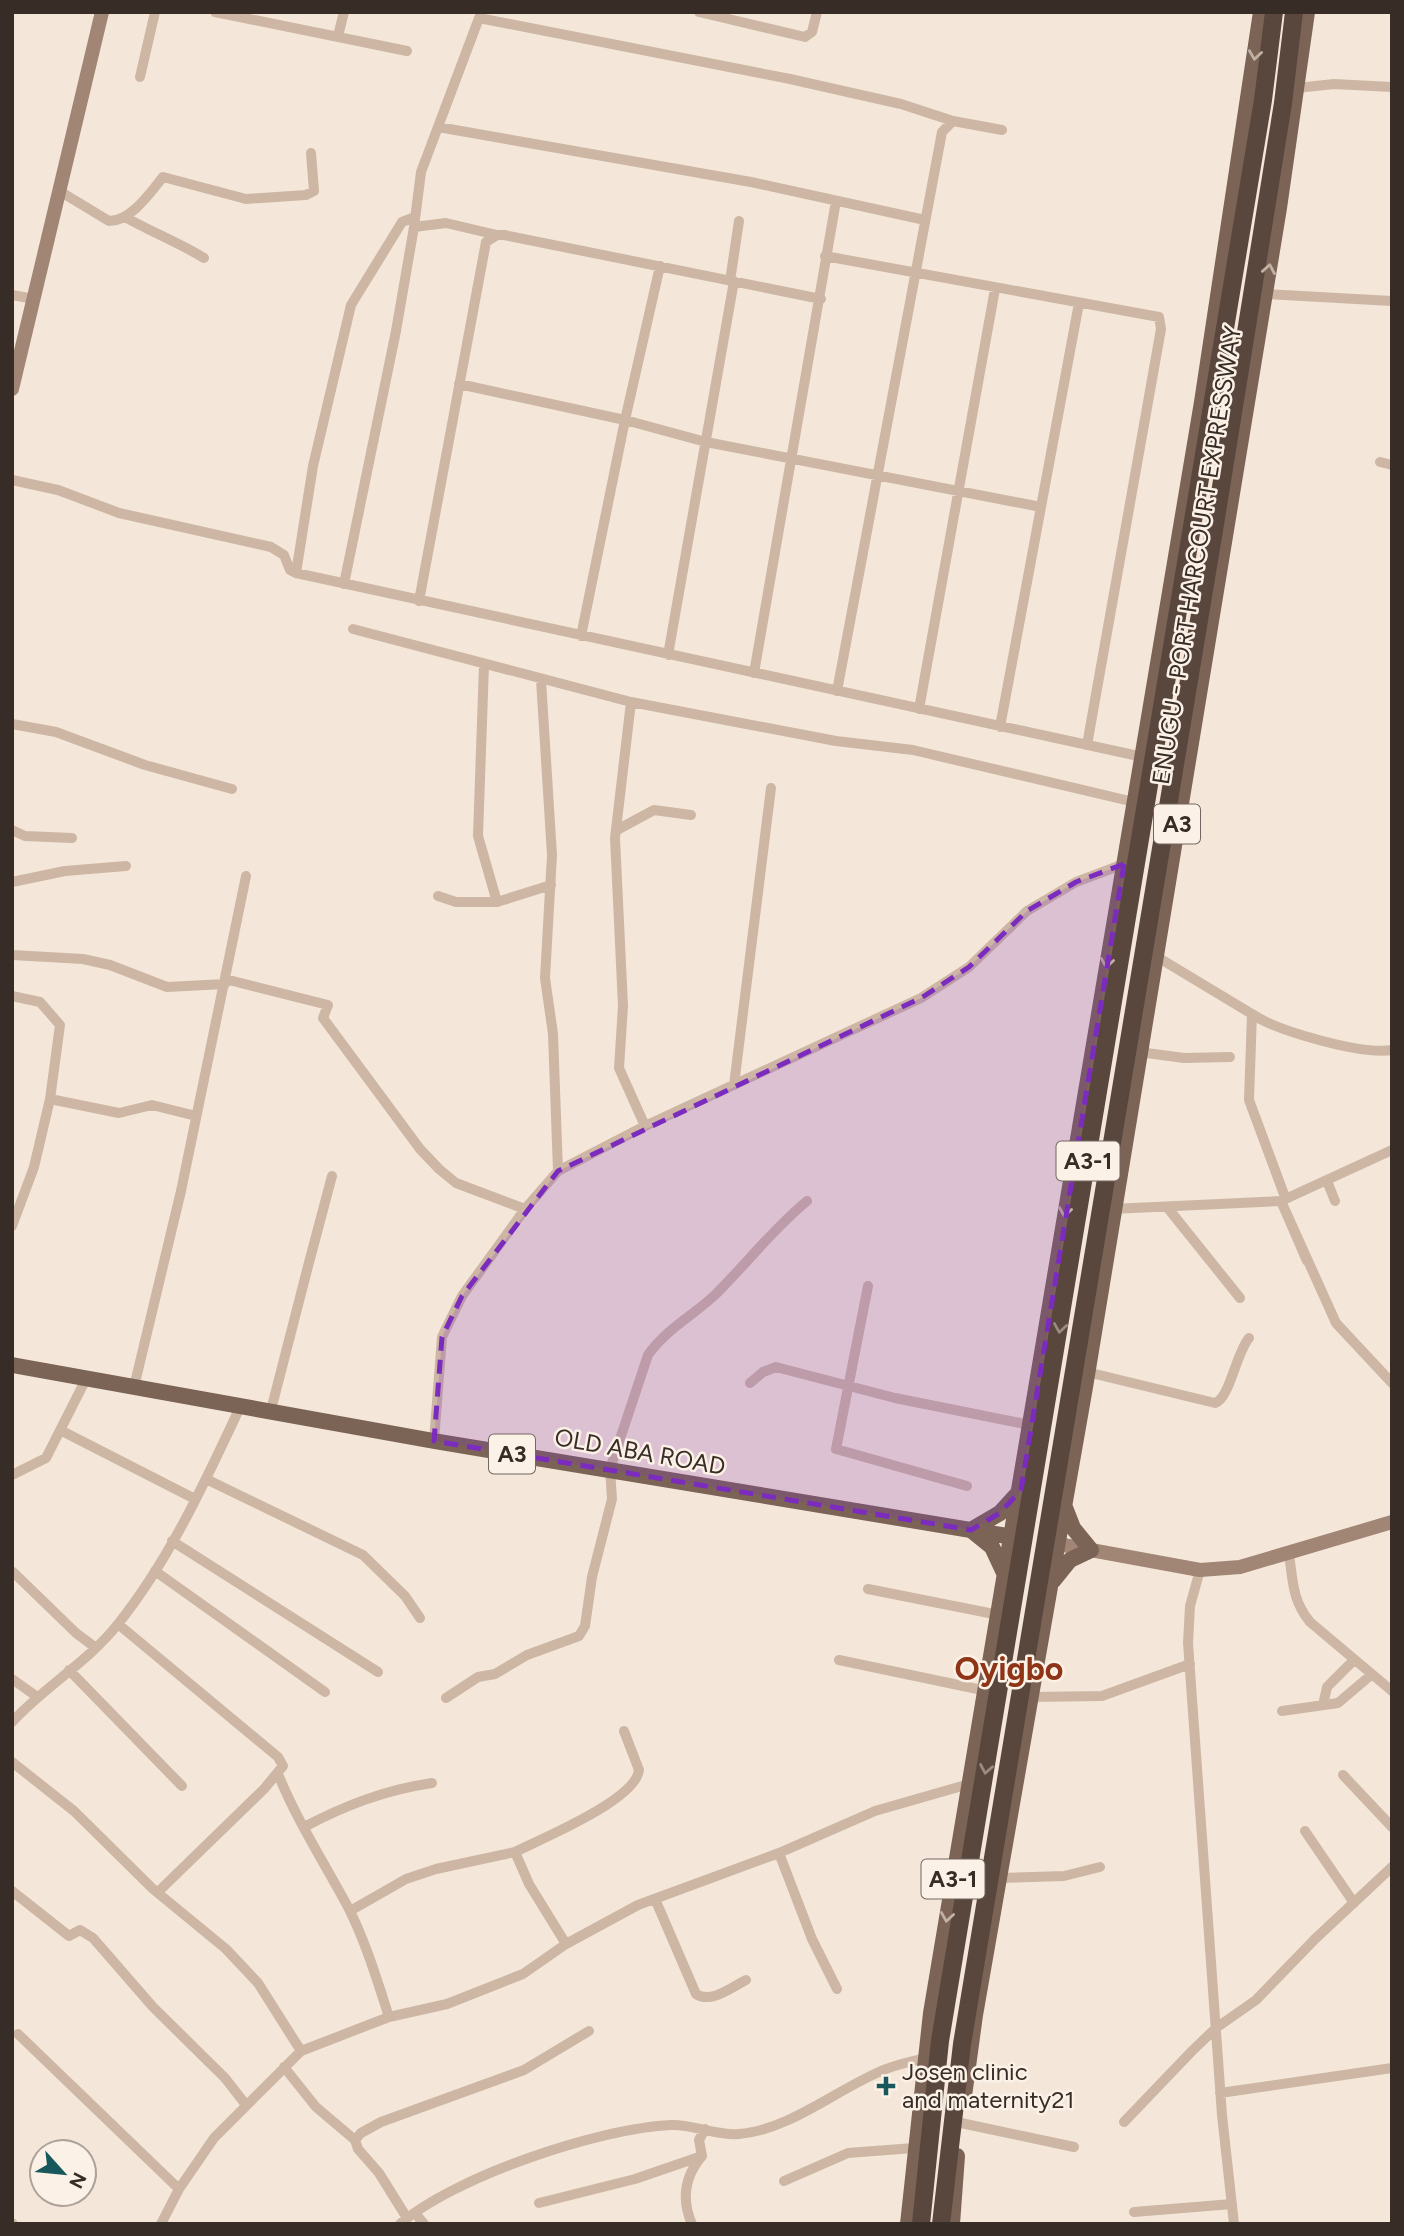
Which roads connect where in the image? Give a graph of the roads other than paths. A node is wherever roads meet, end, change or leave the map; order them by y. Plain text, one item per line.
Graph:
1 (102, 12) edge
2 (155, 12) edge
3 (215, 12) edge
4 (344, 12) edge
5 (699, 12) edge
6 (817, 12) edge
7 (1261, 12) edge
8 (1274, 12) edge
9 (1294, 12) edge
10 (1307, 12) edge
11 (712, 13) edge
12 (245, 16) edge
13 (338, 36) junction
14 (408, 51) dead end
15 (140, 77) dead end
16 (1392, 87) edge
17 (1292, 98) junction
18 (1256, 99) junction
19 (953, 121) junction
20 (438, 127) junction
21 (1002, 130) dead end
22 (311, 153) dead end
23 (61, 192) junction
24 (836, 201) junction
25 (125, 217) junction
26 (739, 220) dead end
27 (925, 220) junction
28 (414, 222) junction
29 (497, 235) junction
30 (825, 257) junction
31 (204, 258) dead end
32 (660, 266) junction
33 (914, 275) junction
34 (732, 281) junction
35 (995, 289) junction
36 (1265, 294) junction
37 (12, 295) edge
38 (34, 299) junction
39 (821, 299) junction
40 (1392, 302) edge
41 (1079, 303) junction
42 (459, 384) junction
43 (12, 389) edge
44 (625, 420) junction
45 (706, 442) junction
46 (793, 460) junction
47 (1380, 462) dead end
48 (1392, 466) edge
49 (876, 475) junction
50 (12, 480) edge
51 (958, 492) junction
52 (1041, 507) junction
53 (1193, 520) junction
54 (1214, 524) junction
55 (296, 573) junction
56 (344, 584) junction
57 (419, 601) junction
58 (353, 629) dead end
59 (581, 636) junction
60 (668, 654) junction
61 (484, 665) junction
62 (754, 673) junction
63 (541, 680) junction
64 (836, 691) junction
65 (631, 702) junction
66 (919, 709) junction
67 (12, 724) edge
68 (1000, 727) junction
69 (1087, 745) junction
70 (1143, 757) junction
71 (771, 788) dead end
72 (232, 789) dead end
73 (1134, 802) junction
74 (691, 815) dead end
75 (12, 830) edge
76 (617, 830) junction
77 (72, 838) dead end
78 (1124, 864) junction
79 (126, 866) dead end
80 (246, 876) dead end
81 (12, 882) edge
82 (551, 885) junction
83 (438, 896) dead end
84 (497, 902) junction
85 (1154, 955) junction
86 (12, 956) edge
87 (225, 982) junction
88 (12, 996) edge
89 (1252, 1014) junction
90 (1392, 1051) edge
91 (1139, 1052) junction
92 (1230, 1056) dead end
93 (734, 1085) junction
94 (50, 1099) junction
95 (196, 1116) junction
96 (645, 1126) junction
97 (1392, 1151) edge
98 (558, 1171) junction
99 (332, 1176) dead end
100 (1327, 1181) junction
101 (1283, 1199) junction
102 (807, 1201) dead end
103 (1335, 1201) dead end
104 (1167, 1208) junction
105 (525, 1209) junction
106 (1112, 1209) junction
107 (12, 1226) edge
108 (868, 1286) dead end
109 (1240, 1298) dead end
110 (1250, 1338) dead end
111 (12, 1365) edge
112 (1087, 1372) junction
113 (86, 1379) junction
114 (750, 1383) dead end
115 (1392, 1383) edge
116 (847, 1384) junction
117 (134, 1387) junction
118 (241, 1405) junction
119 (271, 1410) junction
120 (1030, 1425) junction
121 (62, 1430) junction
122 (433, 1441) junction
123 (610, 1469) junction
124 (12, 1475) edge
125 (206, 1479) junction
126 (967, 1486) dead end
127 (1021, 1489) junction
128 (195, 1499) junction
129 (1064, 1506) junction
130 (1392, 1522) edge
131 (971, 1530) junction
132 (1013, 1536) junction
133 (172, 1541) junction
134 (1058, 1544) junction
135 (1091, 1550) junction
136 (1289, 1554) junction
137 (1199, 1570) junction
138 (155, 1571) junction
139 (13, 1572) edge
140 (1006, 1577) junction
141 (1051, 1585) junction
142 (868, 1589) dead end
143 (999, 1615) junction
144 (420, 1618) dead end
145 (118, 1625) junction
146 (96, 1648) junction
147 (839, 1660) dead end
148 (1354, 1660) junction
149 (1190, 1664) junction
150 (69, 1670) junction
151 (378, 1672) dead end
152 (1371, 1675) junction
153 (12, 1679) edge
154 (987, 1691) junction
155 (1392, 1691) edge
156 (325, 1692) dead end
157 (36, 1696) junction
158 (1031, 1697) junction
159 (446, 1698) dead end
160 (1323, 1705) junction
161 (1282, 1711) dead end
162 (12, 1722) edge
163 (624, 1731) dead end
164 (12, 1762) edge
165 (278, 1774) junction
166 (1343, 1775) dead end
167 (432, 1783) dead end
168 (968, 1784) junction
169 (182, 1786) dead end
170 (304, 1827) junction
171 (1392, 1827) edge
172 (1305, 1831) dead end
173 (515, 1852) junction
174 (779, 1853) junction
175 (1100, 1867) dead end
176 (1392, 1867) edge
177 (1000, 1878) junction
178 (12, 1891) edge
179 (158, 1892) junction
180 (655, 1899) junction
181 (1354, 1903) junction
182 (350, 1911) junction
183 (566, 1944) junction
184 (947, 1956) junction
185 (747, 1980) dead end
186 (837, 1989) dead end
187 (389, 2017) junction
188 (1216, 2028) junction
189 (589, 2031) dead end
190 (18, 2034) dead end
191 (301, 2051) junction
192 (925, 2058) junction
193 (284, 2067) junction
194 (1392, 2068) edge
195 (1220, 2093) junction
196 (246, 2105) junction
197 (1124, 2122) dead end
198 (961, 2123) junction
199 (705, 2129) junction
200 (355, 2140) junction
201 (1074, 2147) dead end
202 (914, 2148) junction
203 (702, 2157) junction
204 (784, 2181) dead end
205 (179, 2189) junction
206 (540, 2203) dead end
207 (1232, 2204) junction
208 (1134, 2212) dead end
209 (407, 2218) edge
210 (161, 2224) edge
211 (425, 2224) edge
212 (692, 2224) edge
213 (908, 2224) edge
214 (921, 2224) edge
215 (941, 2224) edge
216 (952, 2224) edge
217 (1234, 2224) edge

1 - 23 street
2 - 15 street
3 - 12 street
4 - 13 street
5 - 11 street
6 - 11 street
7 -> 18 main road, ENUGU - PORT HARCOURT EXPRESSWAY / A3
8 - 18 highway, ENUGU - PORT HARCOURT EXPRESSWAY / A3
9 - 17 highway, ENUGU - PORT HARCOURT EXPRESSWAY / A3
10 - 17 main road, ENUGU - PORT HARCOURT EXPRESSWAY / A3
12 - 13 street
13 - 14 street
16 - 17 street
36 -> 17 main road, ENUGU - PORT HARCOURT EXPRESSWAY / A3
17 - 54 highway, ENUGU - PORT HARCOURT EXPRESSWAY / A3-1
18 - 53 highway, ENUGU - PORT HARCOURT EXPRESSWAY / A3-1
18 - 70 main road, ENUGU - PORT HARCOURT EXPRESSWAY / A3
19 - 20 street
19 - 21 street
19 - 27 street
20 - 24 street
20 - 28 street
22 - 25 street
23 - 25 street
23 - 38 street
24 - 27 street
24 - 30 street
25 - 31 street
26 - 34 street
27 - 33 street
28 - 29 street
28 - 55 street
28 - 56 street
29 - 32 street
29 - 42 street
30 - 33 street
30 - 39 street
32 - 34 street
32 - 44 street
33 - 35 street
33 - 49 street
34 - 39 street
34 - 45 street
35 - 41 street
35 - 51 street
36 - 40 street
36 - 85 main road, ENUGU - PORT HARCOURT EXPRESSWAY / A3
37 - 38 street
38 - 43 street
39 - 46 street
41 - 52 street
41 - 69 street
42 - 44 street
42 - 57 street
44 - 45 street
44 - 59 street
45 - 46 street
45 - 60 street
46 - 49 street
46 - 62 street
47 - 48 street
49 - 51 street
49 - 64 street
50 - 55 street
51 - 52 street
51 - 66 street
52 - 68 street
53 - 54 highway
53 -> 184 highway, ENUGU - PORT HARCOURT EXPRESSWAY / A3-1
54 - 215 highway, ENUGU - PORT HARCOURT EXPRESSWAY / A3-1
55 - 56 street
56 - 57 street
57 - 59 street
58 - 61 street
59 - 60 street
60 - 62 street
61 - 63 street
61 - 84 street
62 - 64 street
63 - 65 street
63 - 82 street
64 - 66 street
65 - 73 street
65 - 76 street
66 - 68 street
67 - 72 street
68 - 69 street
69 - 70 street
70 - 73 main road, ENUGU - PORT HARCOURT EXPRESSWAY / A3
71 - 93 street
73 - 78 main road, ENUGU - PORT HARCOURT EXPRESSWAY / A3
74 - 76 street
75 - 77 street
76 - 96 street
78 - 93 street
78 -> 120 main road, ENUGU - PORT HARCOURT EXPRESSWAY / A3
79 - 81 street
80 - 87 street
82 - 84 street
82 - 98 street
83 - 84 street
85 - 89 street
85 - 91 main road, ENUGU - PORT HARCOURT EXPRESSWAY / A3
86 - 87 street
87 - 95 street
87 - 105 street
88 - 94 street
89 - 90 street
89 - 101 street
91 - 92 street
91 - 106 main road, ENUGU - PORT HARCOURT EXPRESSWAY / A3
93 - 96 street
94 - 95 street
94 - 107 street
95 - 117 street
96 - 98 street
97 - 100 street
98 - 105 street
99 - 119 street
100 - 101 street
100 - 103 street
101 - 104 street
101 - 115 street
102 - 123 street
104 - 106 street
104 - 109 street
105 - 122 street
106 - 112 main road, ENUGU - PORT HARCOURT EXPRESSWAY / A3
108 - 116 street
110 - 112 street
111 - 113 main road, OLD ABA ROAD / A3
112 - 129 main road, ENUGU - PORT HARCOURT EXPRESSWAY / A3
113 - 117 main road, OLD ABA ROAD / A3
113 - 121 street
114 - 116 street
116 - 120 street
116 - 126 street
117 - 118 main road, OLD ABA ROAD / A3
118 - 119 main road, OLD ABA ROAD / A3
118 - 125 street
119 - 122 main road, OLD ABA ROAD / A3
120 - 127 main road, ENUGU - PORT HARCOURT EXPRESSWAY / A3
121 - 124 street
121 - 128 street
122 - 123 main road, OLD ABA ROAD / A3
123 - 131 main road, OLD ABA ROAD / A3
123 - 159 street
125 - 128 street
125 - 144 street
127 - 131 main road
127 - 132 main road, ENUGU - PORT HARCOURT EXPRESSWAY / A3
128 - 133 street
129 - 134 main road, ENUGU - PORT HARCOURT EXPRESSWAY / A3
129 - 135 main road
130 - 136 street
131 - 132 main road, OLD ABA ROAD / A3
131 - 140 main road
132 - 140 main road, ENUGU - PORT HARCOURT EXPRESSWAY / A3-1
133 - 138 street
133 - 151 street
134 - 135 street
134 - 141 main road, ENUGU - PORT HARCOURT EXPRESSWAY / A3-1
135 - 137 street
135 - 141 main road
136 - 137 street
136 - 148 street
137 - 149 street
138 - 145 street
138 - 156 street
139 - 146 street
140 - 143 main road, ENUGU - PORT HARCOURT EXPRESSWAY / A3-1
141 - 158 main road, ENUGU - PORT HARCOURT EXPRESSWAY / A3-1
142 - 143 street
143 - 154 main road, ENUGU - PORT HARCOURT EXPRESSWAY / A3-1
145 - 146 street
145 - 165 street
146 - 150 street
147 - 154 street
148 - 152 street
148 - 160 street
149 - 158 street
149 - 188 street
150 - 157 street
150 - 169 street
152 - 155 street
152 - 160 street
153 - 157 street
154 - 168 main road, ENUGU - PORT HARCOURT EXPRESSWAY / A3-1
157 - 162 street
158 - 177 main road, ENUGU - PORT HARCOURT EXPRESSWAY / A3-1
160 - 161 street
163 - 173 street
164 - 179 street
165 - 170 street
165 - 179 street
166 - 171 street
167 - 170 street
168 - 174 street
168 -> 184 main road, ENUGU - PORT HARCOURT EXPRESSWAY / A3-1
170 - 182 street
172 - 181 street
173 - 182 street
173 - 183 street
174 - 180 street
174 - 186 street
175 - 177 street
176 - 181 street
177 - 198 main road, ENUGU - PORT HARCOURT EXPRESSWAY / A3-1
178 - 196 street
179 - 191 street
180 - 183 street
180 - 185 street
181 - 188 street
182 - 187 street
183 - 187 street
184 - 192 main road, ENUGU - PORT HARCOURT EXPRESSWAY / A3-1
184 - 214 highway, ENUGU - PORT HARCOURT EXPRESSWAY / A3-1
187 - 191 street
188 - 195 street
188 - 197 street
189 - 200 street
190 - 205 street
191 - 193 street
192 - 199 street
192 - 202 main road, ENUGU - PORT HARCOURT EXPRESSWAY / A3-1
193 - 196 street
193 - 200 street
194 - 195 street
195 - 207 street
196 - 205 street
198 - 201 street
198 - 216 main road, ENUGU - PORT HARCOURT EXPRESSWAY / A3-1
199 - 203 street
199 - 209 street
200 - 209 street
202 - 204 street
202 - 213 main road, ENUGU - PORT HARCOURT EXPRESSWAY / A3-1
203 - 206 street
203 - 212 street
205 - 210 street
207 - 208 street
207 - 217 street
209 - 211 street

